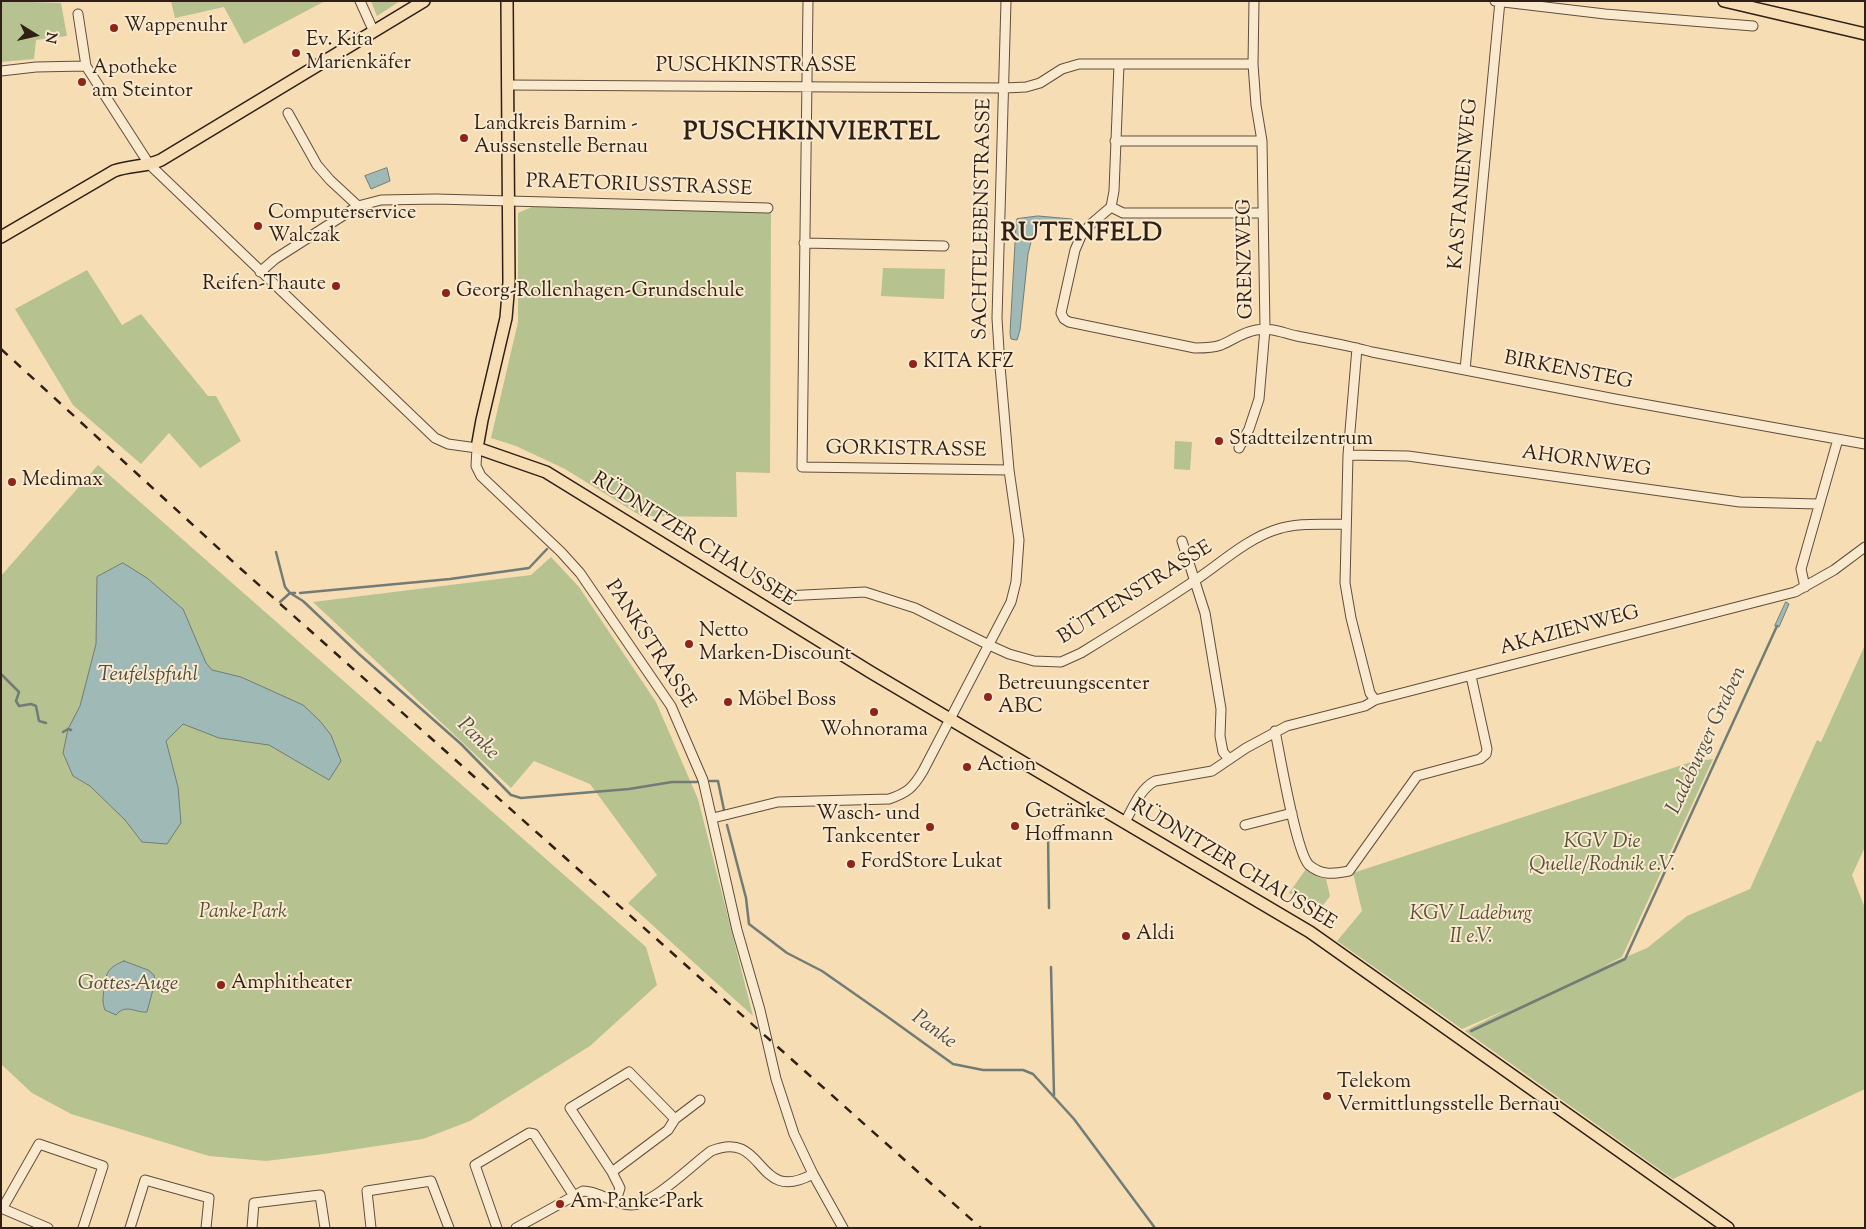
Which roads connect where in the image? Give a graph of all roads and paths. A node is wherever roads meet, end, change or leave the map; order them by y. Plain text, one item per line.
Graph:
1 (360, 1) edge
2 (424, 1) edge
3 (507, 1) edge
4 (808, 1) edge
5 (1006, 1) edge
6 (1254, 1) edge
7 (1495, 1) edge
8 (1500, 1) edge
9 (1724, 1) edge
10 (78, 14) dead end
11 (1754, 26) dead end
12 (374, 32) junction
13 (1865, 34) edge
14 (1119, 64) junction
15 (1253, 64) junction
16 (86, 66) junction
17 (1, 71) edge
18 (507, 84) junction
19 (807, 86) junction
20 (1005, 88) junction
21 (288, 113) dead end
22 (1262, 141) junction
23 (1115, 142) junction
24 (149, 164) junction
25 (509, 201) junction
26 (358, 206) junction
27 (1111, 207) junction
28 (768, 208) dead end
29 (1263, 213) junction
30 (1, 238) edge
31 (804, 243) junction
32 (944, 246) dead end
33 (260, 272) junction
34 (1265, 329) junction
35 (1357, 348) junction
36 (1465, 370) junction
37 (1838, 439) junction
38 (1865, 444) edge
39 (477, 448) junction
40 (1239, 448) dead end
41 (1348, 455) junction
42 (1010, 470) junction
43 (1818, 504) junction
44 (1346, 524) junction
45 (1182, 541) dead end
46 (1865, 548) edge
47 (1194, 580) junction
48 (1805, 587) junction
49 (784, 596) dead end
50 (989, 645) junction
51 (1471, 676) junction
52 (1375, 700) junction
53 (950, 720) junction
54 (1275, 731) junction
55 (1229, 759) junction
56 (1292, 813) junction
57 (713, 818) junction
58 (1126, 822) junction
59 (1245, 825) dead end
60 (700, 1100) dead end
61 (675, 1120) junction
62 (612, 1172) junction
63 (813, 1174) junction
64 (574, 1196) junction
65 (616, 1201) junction
66 (2, 1208) edge
67 (48, 1228) edge
68 (83, 1228) edge
69 (130, 1228) edge
70 (206, 1228) edge
71 (252, 1228) edge
72 (325, 1228) edge
73 (371, 1228) edge
74 (449, 1228) edge
75 (497, 1228) edge
76 (516, 1228) edge
77 (843, 1228) edge
78 (1728, 1228) edge

1 - 12 street
2 - 12 main road
3 - 18 main road
4 - 19 street
5 - 20 street, SACHTELEBENSTRASSE
6 - 15 street, GRENZWEG
7 - 8 street
8 - 11 street
8 - 36 street, KASTANIENWEG
9 - 13 main road
10 - 16 street
12 - 24 main road
14 - 15 street
14 - 20 street, PUSCHKINSTRASSE
14 - 23 street
15 - 22 street, GRENZWEG
16 - 17 street
16 - 24 street
18 - 19 street, PUSCHKINSTRASSE
18 - 25 main road
19 - 20 street, PUSCHKINSTRASSE
19 - 31 street
20 - 42 street, SACHTELEBENSTRASSE
21 - 26 street
22 - 23 street
22 - 29 street, GRENZWEG
23 - 27 street
24 - 30 main road
24 - 33 street
25 - 26 street, PRAETORIUSSTRASSE
25 - 28 street, PRAETORIUSSTRASSE
25 - 39 main road
26 - 33 street, PRAETORIUSSTRASSE
27 - 29 street
27 - 34 street
29 - 34 street, GRENZWEG
31 - 32 street
31 - 42 street, GORKISTRASSE
33 - 39 street
34 - 35 street, BIRKENSTEG
34 - 40 street, GRENZWEG
35 - 36 street, BIRKENSTEG
35 - 41 street
36 - 37 street, BIRKENSTEG
37 - 38 street, BIRKENSTEG
37 - 43 street
39 - 53 main road, RÜDNITZER CHAUSSEE
39 - 57 street, PANKSTRASSE
41 - 43 street, AHORNWEG
41 - 44 street
42 - 50 street, SACHTELEBENSTRASSE
43 - 48 street
44 - 47 street, BÜTTENSTRASSE
44 - 52 street
45 - 47 street
46 - 48 street, AKAZIENWEG
47 - 50 street, BÜTTENSTRASSE
47 - 55 street
48 - 51 street, AKAZIENWEG
49 - 50 street, BÜTTENSTRASSE
50 - 53 street, SACHTELEBENSTRASSE
51 - 52 street, AKAZIENWEG
51 - 56 street
52 - 54 street, AKAZIENWEG
53 - 57 street, SACHTELEBENSTRASSE
53 - 58 main road, RÜDNITZER CHAUSSEE
54 - 55 street, AKAZIENWEG
54 - 56 street
55 - 58 street, AKAZIENWEG
56 - 59 street
57 - 63 street, PANKSTRASSE
58 - 78 main road, RÜDNITZER CHAUSSEE
60 - 61 street
61 - 62 street
61 - 62 street
62 - 65 street
63 - 65 street
63 - 77 street, PANKSTRASSE
64 - 65 street
64 - 75 street
64 - 76 street
66 - 67 street
66 - 68 street
69 - 70 street
71 - 72 street
73 - 74 street

